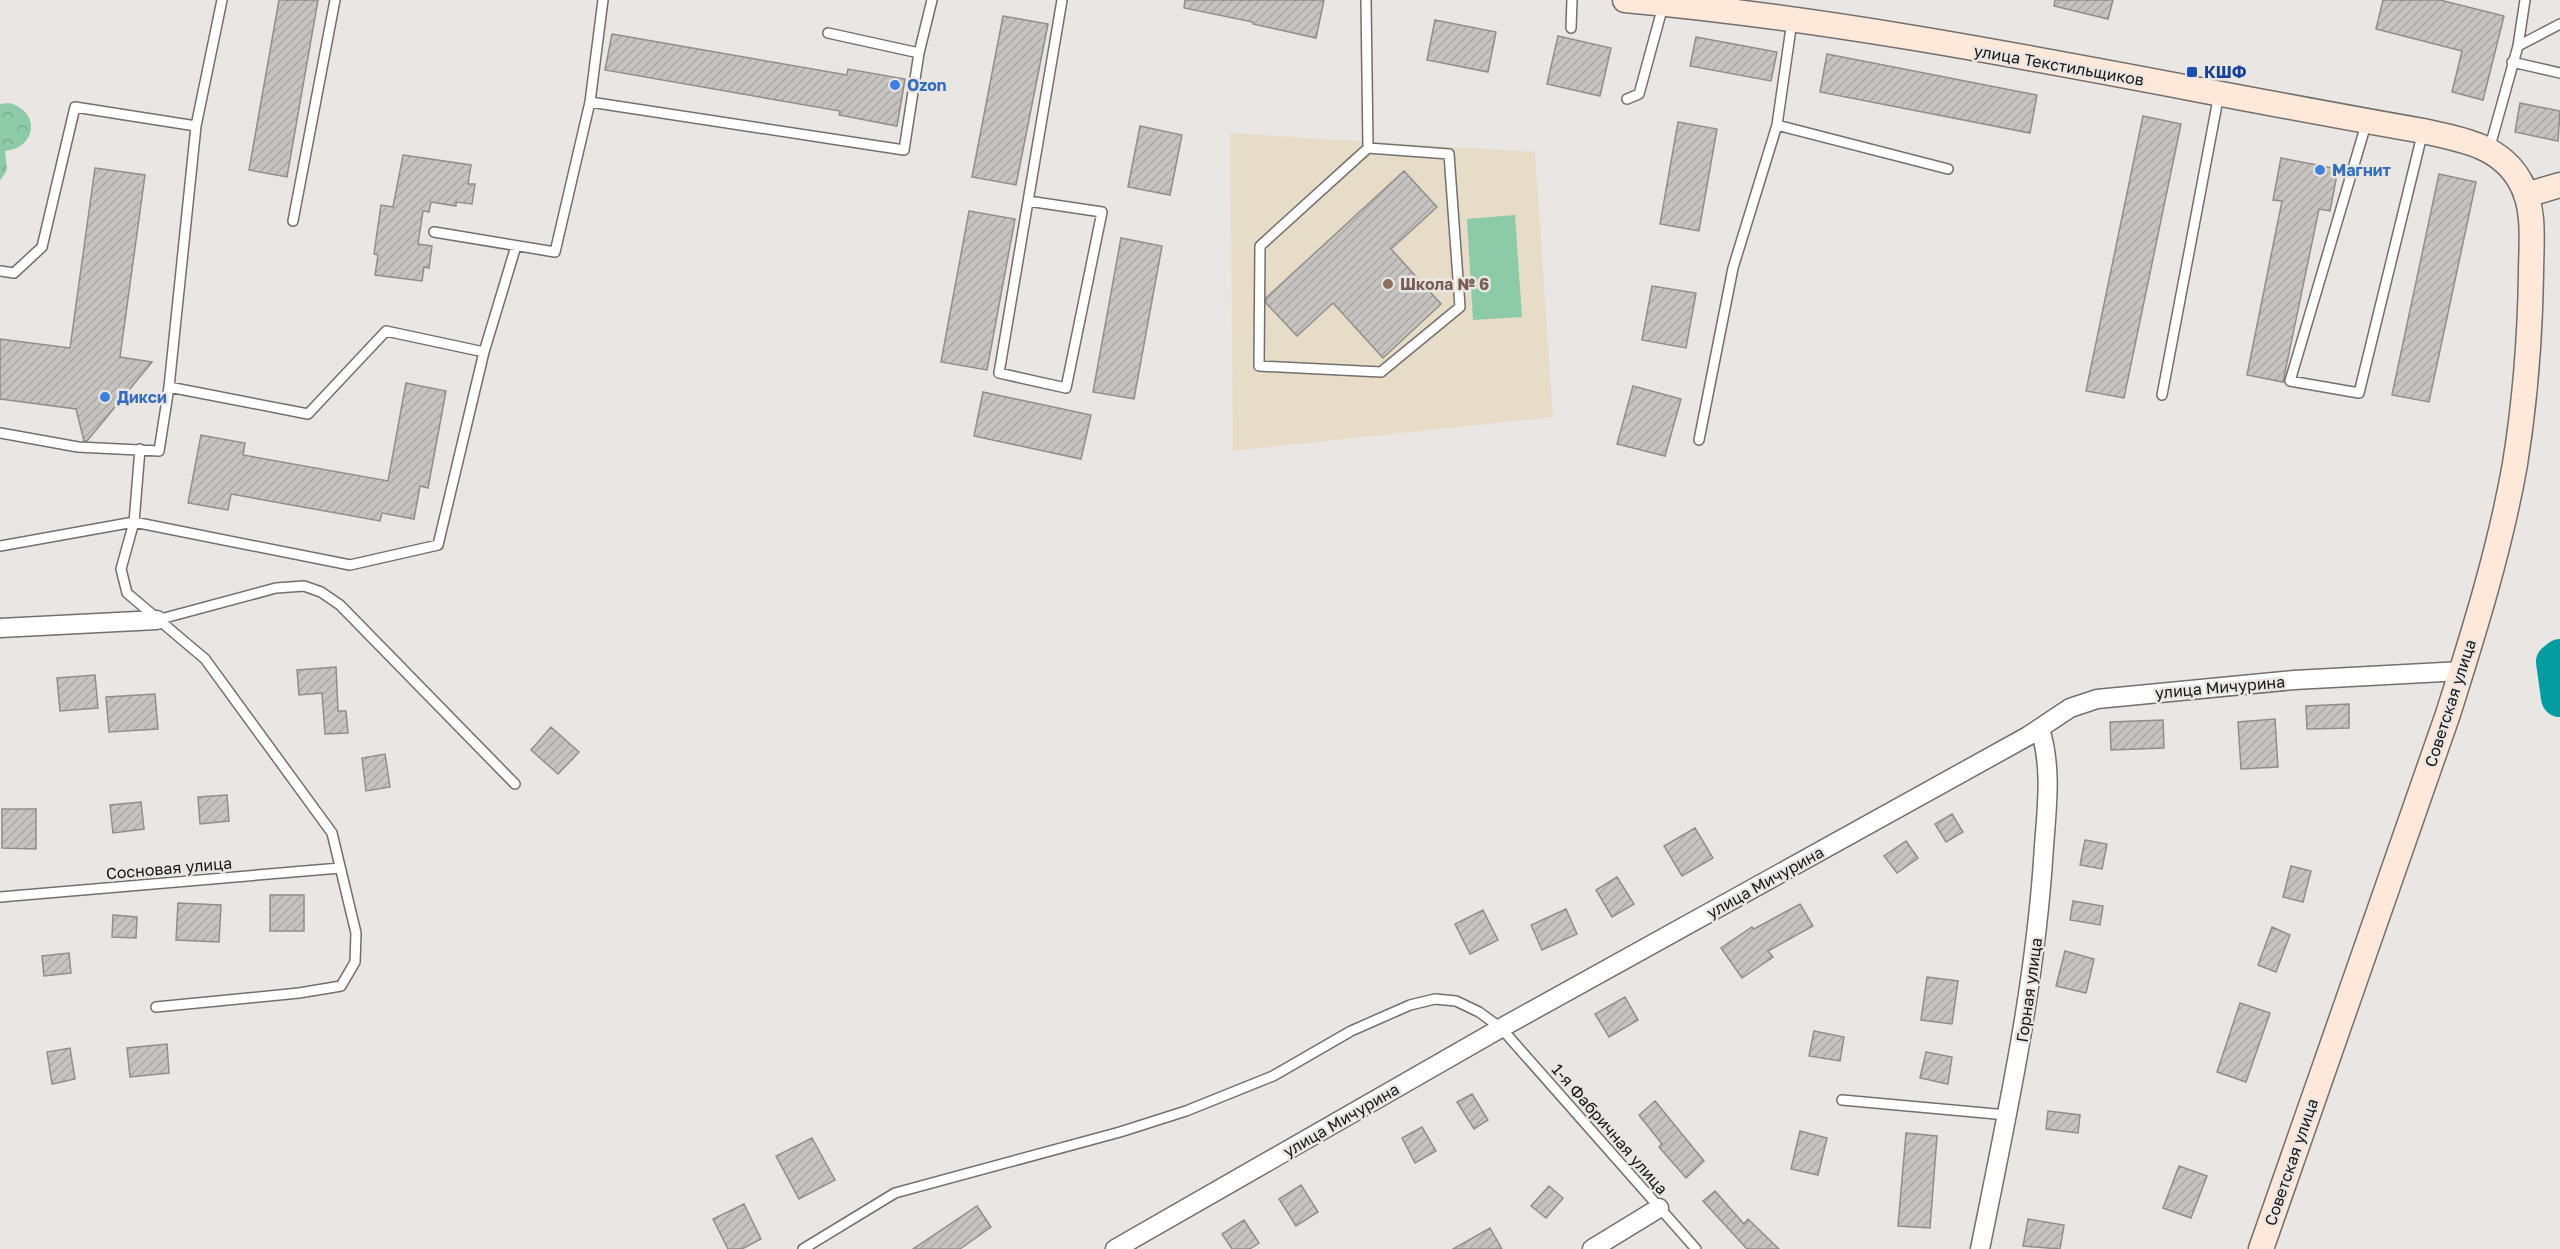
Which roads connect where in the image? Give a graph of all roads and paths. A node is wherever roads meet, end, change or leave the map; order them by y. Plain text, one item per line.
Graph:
1 (222, 0) edge
2 (335, 0) edge
3 (603, 0) edge
4 (932, 0) edge
5 (1062, 0) edge
6 (1366, 0) edge
7 (1572, 0) edge
8 (1625, 0) edge
9 (2525, 0) edge
10 (1676, 3) edge
11 (1792, 19) junction
12 (2560, 24) edge
13 (1571, 28) dead end
14 (828, 33) dead end
15 (2518, 46) junction
16 (919, 53) junction
17 (2512, 62) junction
18 (2560, 73) edge
19 (2219, 94) junction
20 (1627, 99) dead end
21 (590, 102) junction
22 (2367, 122) junction
23 (1777, 125) junction
24 (196, 126) junction
25 (2423, 131) junction
26 (1368, 148) junction
27 (2489, 150) junction
28 (1948, 170) dead end
29 (2560, 185) edge
30 (2526, 195) junction
31 (1028, 201) junction
32 (293, 221) dead end
33 (434, 232) dead end
34 (516, 246) junction
35 (0, 271) edge
36 (484, 352) junction
37 (169, 387) junction
38 (2162, 395) dead end
39 (0, 433) edge
40 (1699, 440) dead end
41 (140, 449) junction
42 (134, 522) junction
43 (0, 546) edge
44 (157, 620) junction
45 (0, 628) edge
46 (2462, 671) junction
47 (2040, 729) junction
48 (515, 784) dead end
49 (340, 868) junction
50 (0, 897) edge
51 (156, 1008) dead end
52 (1501, 1028) junction
53 (1842, 1100) dead end
54 (2007, 1115) junction
55 (1659, 1208) junction
56 (804, 1249) edge
57 (1115, 1249) edge
58 (1592, 1249) edge
59 (1696, 1249) edge
60 (1980, 1249) edge
61 (2261, 1249) edge

1 - 24 lane
2 - 32 lane
3 - 21 lane
4 - 16 lane
5 - 31 lane
6 - 26 lane
7 - 13 lane
8 - 10 main road, улица Текстильщиков
9 - 15 lane
10 - 11 main road, улица Текстильщиков
10 - 20 lane
11 - 19 main road, улица Текстильщиков
11 - 23 lane
12 - 15 lane
14 - 16 lane
15 - 17 lane
16 - 21 lane
17 - 18 lane
17 - 27 lane
19 - 22 main road, улица Текстильщиков
19 - 38 lane
21 - 34 lane
22 - 25 main road, улица Текстильщиков
22 - 25 lane
23 - 28 lane
23 - 40 lane
24 - 35 lane
24 - 37 lane
25 - 27 main road, улица Текстильщиков
26 - 26 lane
27 - 30 main road, Советская улица
29 - 30 main road
30 - 46 main road, Советская улица
31 - 31 lane
33 - 34 lane
34 - 36 lane
36 - 37 lane
36 - 42 lane
37 - 41 lane
39 - 41 lane
41 - 42 lane
42 - 43 lane
42 - 44 lane
44 - 45 street
44 - 48 lane
44 - 49 lane
46 - 47 street, улица Мичурина
46 - 61 main road, Советская улица
47 - 52 street, улица Мичурина
47 - 54 street, Горная улица
49 - 50 lane, Сосновая улица
49 - 51 lane
52 - 55 lane, 1-я Фабричная улица
52 - 56 lane, 1-я Фабричная улица
52 - 57 street, улица Мичурина
53 - 54 lane
54 - 60 street, Горная улица
55 - 58 street
55 - 59 lane, 1-я Фабричная улица

